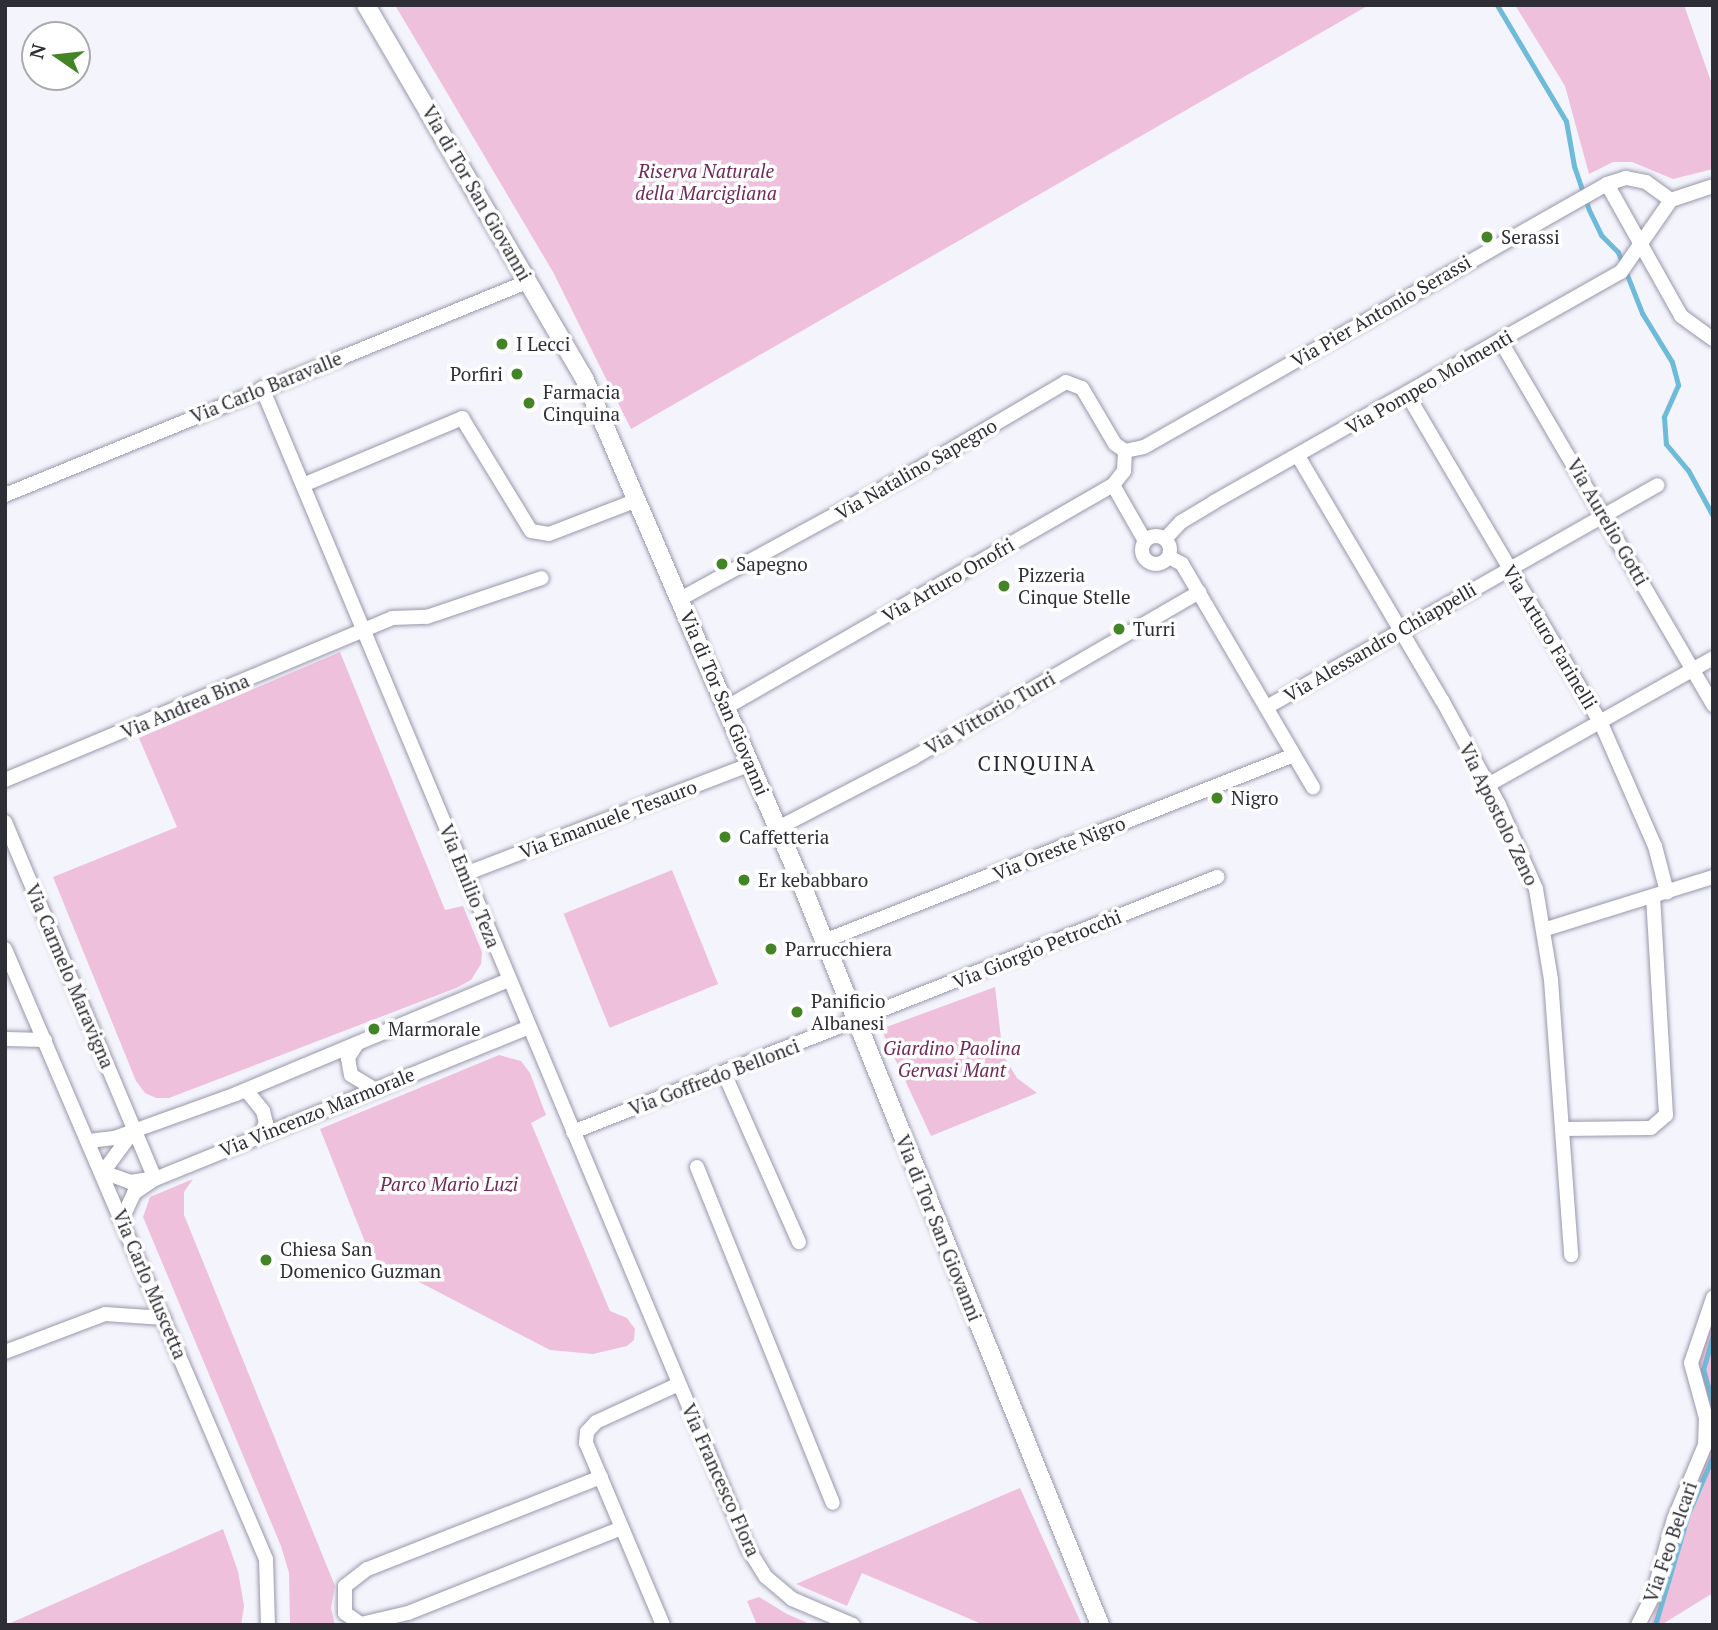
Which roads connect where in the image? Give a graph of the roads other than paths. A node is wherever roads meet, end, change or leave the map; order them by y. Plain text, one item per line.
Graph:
1 (366, 5) edge
2 (1607, 184) junction
3 (1713, 186) edge
4 (1671, 201) junction
5 (1640, 246) junction
6 (529, 281) junction
7 (1713, 339) edge
8 (1500, 340) junction
9 (262, 388) junction
10 (1407, 394) junction
11 (1125, 451) junction
12 (1298, 456) junction
13 (303, 485) junction
14 (1113, 485) junction
15 (1657, 485) dead end
16 (5, 495) edge
17 (636, 500) junction
18 (1604, 515) junction
19 (1165, 539) junction
20 (1145, 541) junction
21 (1169, 557) junction
22 (1510, 569) junction
23 (541, 578) dead end
24 (1199, 592) junction
25 (680, 599) junction
26 (364, 631) junction
27 (1402, 631) junction
28 (1713, 659) edge
29 (1694, 669) junction
30 (1713, 705) edge
31 (727, 707) junction
32 (1267, 707) junction
33 (1600, 721) junction
34 (1294, 755) junction
35 (751, 764) junction
36 (5, 780) edge
37 (1488, 785) junction
38 (1313, 787) dead end
39 (5, 822) edge
40 (778, 828) junction
41 (465, 874) junction
42 (1217, 877) dead end
43 (1713, 877) edge
44 (1667, 892) junction
45 (1653, 897) junction
46 (1546, 929) junction
47 (824, 941) junction
48 (5, 949) edge
49 (509, 980) junction
50 (856, 1021) junction
51 (529, 1027) junction
52 (5, 1039) edge
53 (45, 1041) junction
54 (357, 1044) junction
55 (724, 1073) junction
56 (374, 1089) junction
57 (246, 1090) junction
58 (135, 1129) junction
59 (1563, 1129) junction
60 (573, 1132) junction
61 (261, 1133) junction
62 (89, 1141) junction
63 (698, 1167) dead end
64 (103, 1172) junction
65 (155, 1179) junction
66 (122, 1219) junction
67 (799, 1242) dead end
68 (1571, 1255) dead end
69 (1713, 1298) edge
70 (164, 1318) junction
71 (5, 1352) edge
72 (679, 1384) junction
73 (601, 1477) junction
74 (833, 1503) dead end
75 (622, 1528) junction
76 (268, 1625) edge
77 (663, 1625) edge
78 (853, 1625) edge
79 (1100, 1625) edge
80 (1638, 1625) edge

1 - 6 street, Via di Tor San Giovanni
2 - 4 street, Via Pier Antonio Serassi
2 - 5 street
2 - 11 street, Via Pier Antonio Serassi
3 - 4 street
4 - 5 street, Via Pompeo Molmenti
5 - 7 street
5 - 8 street, Via Pompeo Molmenti
6 - 9 street, Via Carlo Baravalle
6 - 17 street, Via di Tor San Giovanni
8 - 10 street, Via Pompeo Molmenti
8 - 18 street, Via Aurelio Gotti
9 - 13 street, Via Emilio Teza
9 - 16 street, Via Carlo Baravalle
10 - 12 street, Via Pompeo Molmenti
10 - 22 street, Via Arturo Farinelli
11 - 14 street
11 - 25 street, Via Natalino Sapegno
12 - 19 street, Via Pompeo Molmenti
12 - 27 street, Via Apostolo Zeno
13 - 17 street
13 - 26 street, Via Emilio Teza
14 - 20 street
14 - 31 street, Via Arturo Onofri
15 - 18 street, Via Alessandro Chiappelli
17 - 25 street, Via di Tor San Giovanni
18 - 22 street, Via Alessandro Chiappelli
18 - 29 street, Via Aurelio Gotti
19 - 20 street
19 - 21 street
20 - 21 street
21 - 24 street
22 - 27 street, Via Alessandro Chiappelli
22 - 33 street, Via Arturo Farinelli
23 - 26 street, Via Andrea Bina
24 - 32 street
24 - 40 street, Via Vittorio Turri
25 - 31 street, Via di Tor San Giovanni
26 - 36 street, Via Andrea Bina
26 - 41 street, Via Emilio Teza
27 - 32 street, Via Alessandro Chiappelli
27 - 37 street, Via Apostolo Zeno
28 - 29 street
29 - 30 street, Via Aurelio Gotti
29 - 33 street
31 - 35 street, Via di Tor San Giovanni
32 - 34 street
33 - 37 street
33 - 44 street, Via Arturo Farinelli
34 - 38 street
34 - 47 street, Via Oreste Nigro
35 - 40 street, Via di Tor San Giovanni
35 - 41 street, Via Emanuele Tesauro
37 - 46 street, Via Apostolo Zeno
39 - 58 street, Via Carmelo Maravigna
40 - 47 street, Via di Tor San Giovanni
41 - 49 street, Via Emilio Teza
42 - 50 street, Via Giorgio Petrocchi
43 - 44 street
44 - 45 street
45 - 46 street
45 - 59 street
46 - 59 street, Via Apostolo Zeno
47 - 50 street, Via di Tor San Giovanni
48 - 53 street, Via Carlo Muscetta
49 - 51 street, Via Emilio Teza
49 - 54 street
50 - 55 street, Via Goffredo Bellonci
50 - 79 street, Via di Tor San Giovanni
51 - 56 street, Via Vincenzo Marmorale
51 - 60 street, Via Emilio Teza
52 - 53 street
53 - 62 street, Via Carlo Muscetta
54 - 56 street
54 - 57 street
55 - 60 street, Via Goffredo Bellonci
55 - 67 street
56 - 61 street, Via Vincenzo Marmorale
57 - 58 street
57 - 61 street
58 - 62 street
58 - 64 street
58 - 65 street, Via Carmelo Maravigna
59 - 68 street, Via Apostolo Zeno
60 - 72 street, Via Emilio Teza
61 - 65 street, Via Vincenzo Marmorale
62 - 64 street, Via Carlo Muscetta
63 - 74 street
64 - 65 street
64 - 66 street, Via Carlo Muscetta
65 - 66 street, Via Vincenzo Marmorale
66 - 70 street, Via Carlo Muscetta
69 - 80 street, Via Feo Belcari
70 - 71 street
70 - 76 street, Via Carlo Muscetta
72 - 73 street, Via Francesco Flora
72 - 78 street, Via Francesco Flora
73 - 75 street, Via Francesco Flora
73 - 75 street
75 - 77 street, Via Francesco Flora

